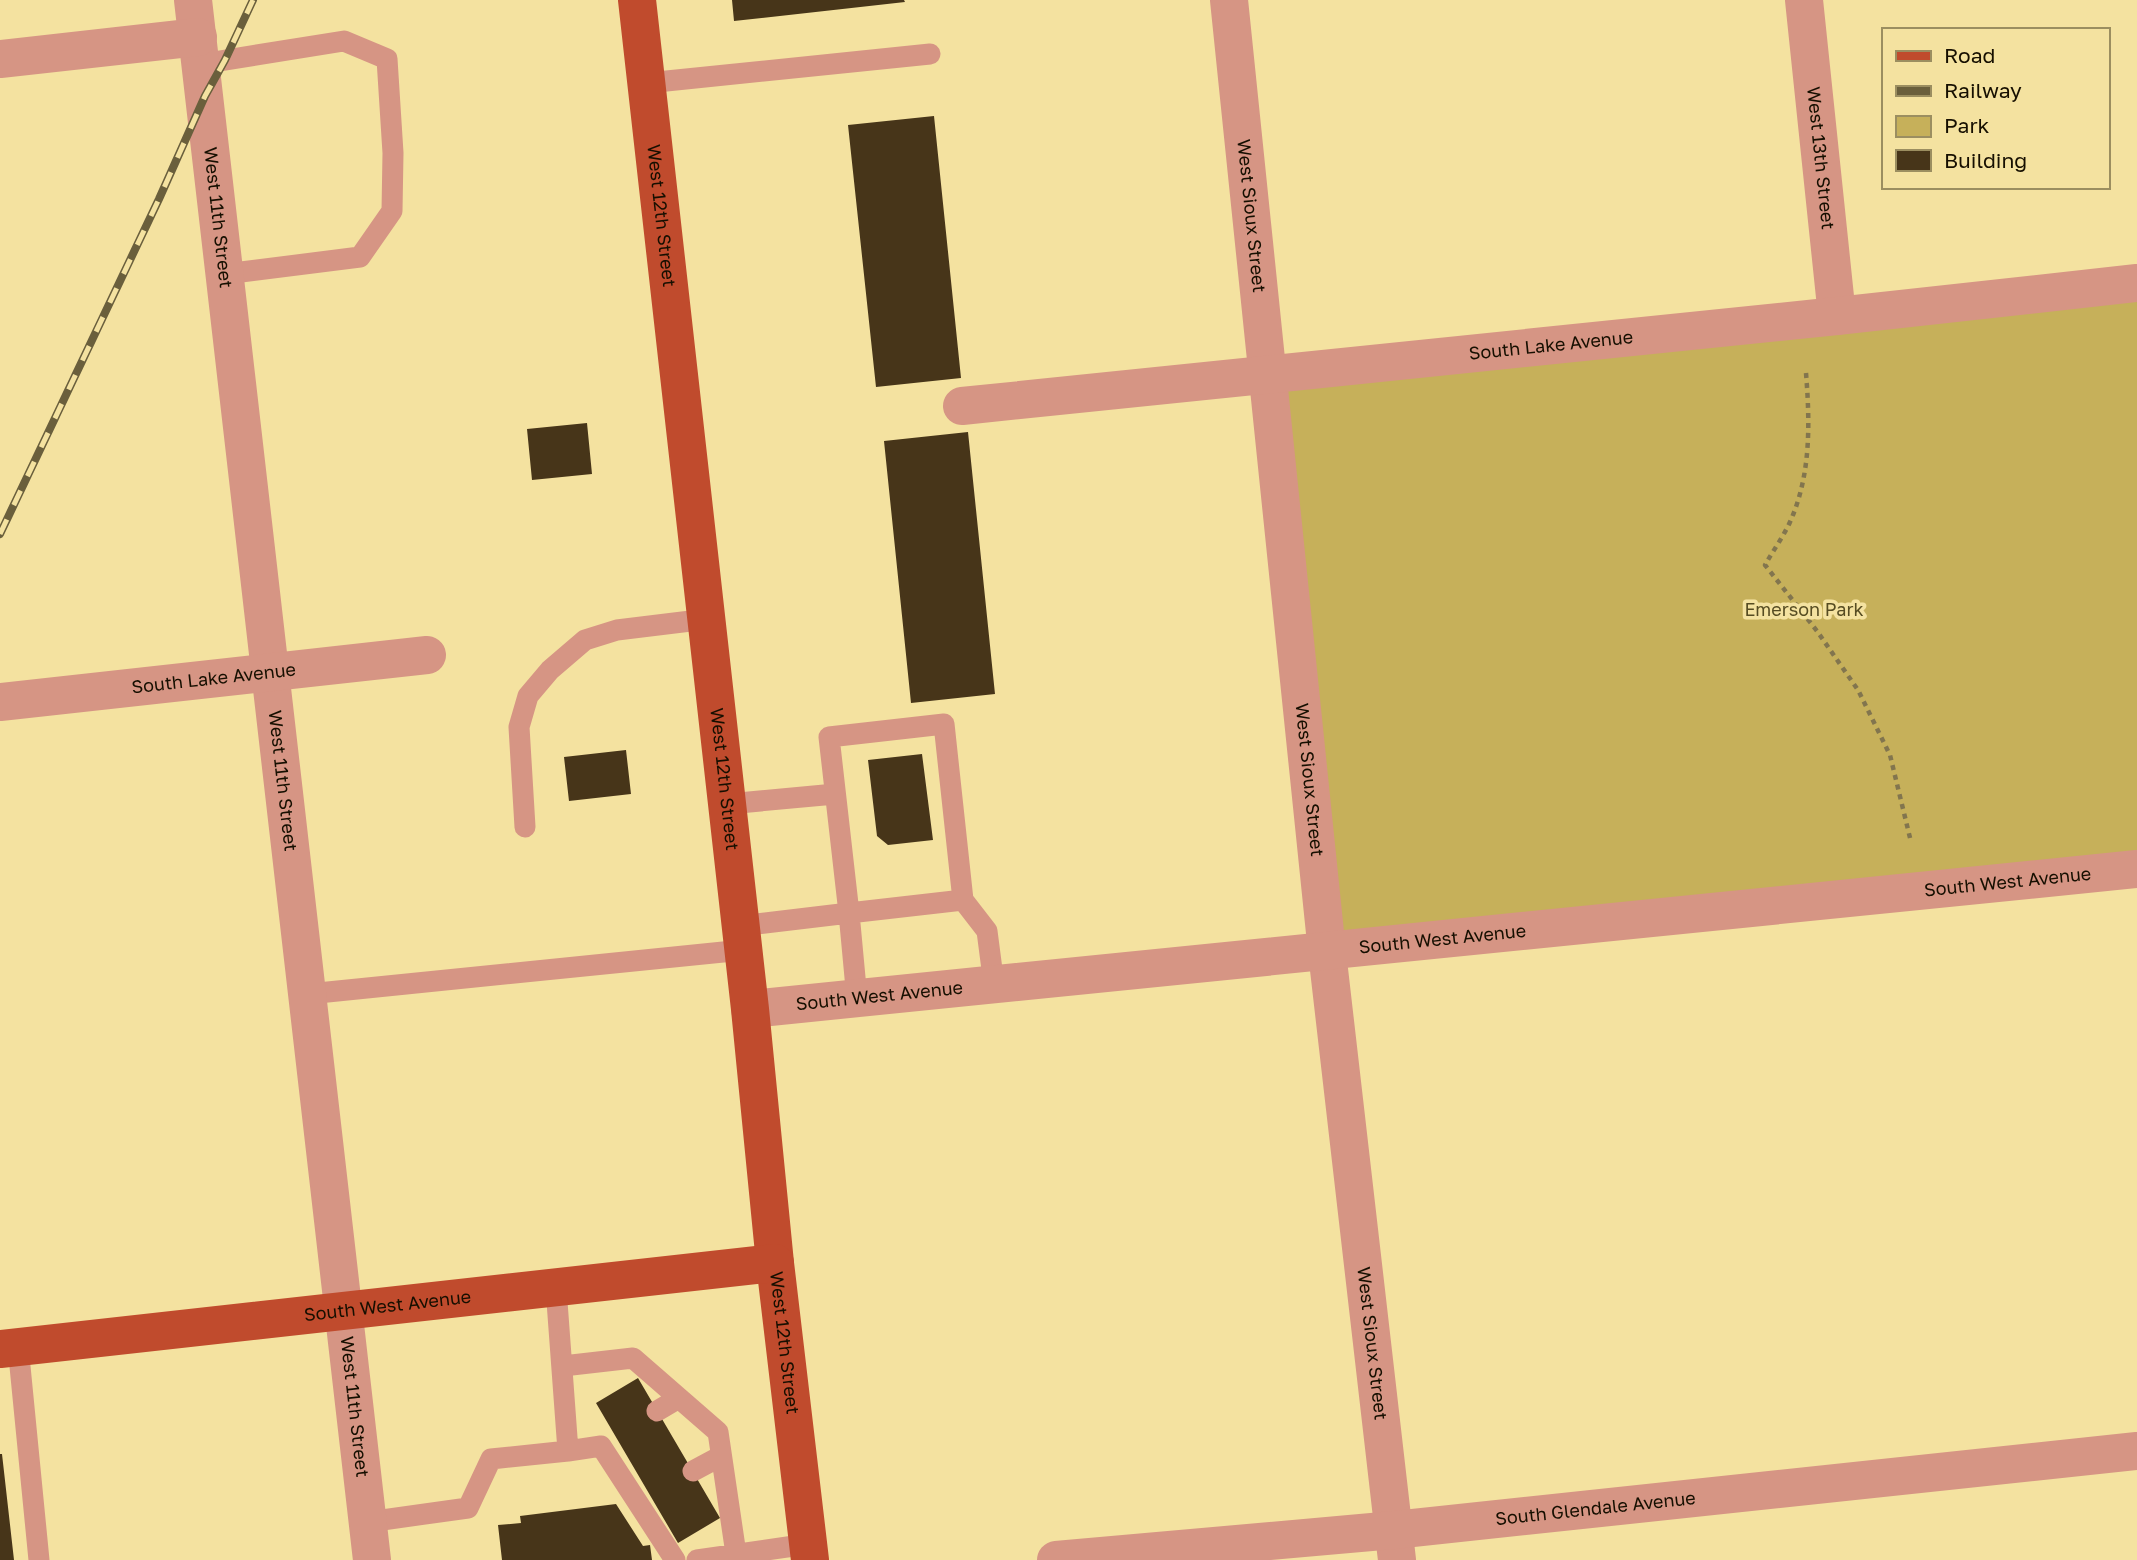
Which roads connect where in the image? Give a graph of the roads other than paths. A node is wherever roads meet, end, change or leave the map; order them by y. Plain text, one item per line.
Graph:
1 (637, 0) edge
2 (1229, 0) edge
3 (1804, 0) edge
4 (198, 34) edge
5 (930, 54) dead end
6 (0, 59) edge
7 (647, 83) junction
8 (225, 274) junction
9 (2137, 283) edge
10 (1836, 317) junction
11 (1267, 374) junction
12 (962, 406) dead end
13 (707, 619) junction
14 (427, 655) dead end
15 (271, 673) junction
16 (0, 702) edge
17 (835, 794) junction
18 (727, 804) junction
19 (525, 827) dead end
20 (2137, 869) edge
21 (963, 900) junction
22 (849, 913) junction
23 (742, 938) junction
24 (1327, 952) junction
25 (994, 985) junction
26 (308, 994) junction
27 (857, 999) junction
28 (750, 1009) junction
29 (775, 1263) junction
30 (556, 1288) junction
31 (344, 1310) junction
32 (9, 1348) edge
33 (563, 1366) junction
34 (679, 1398) junction
35 (657, 1411) dead end
36 (568, 1451) junction
37 (2137, 1451) edge
38 (721, 1456) junction
39 (693, 1471) dead end
40 (368, 1522) junction
41 (1396, 1545) edge
42 (809, 1552) edge
43 (736, 1554) junction
44 (39, 1560) edge
45 (372, 1560) edge
46 (675, 1560) edge
47 (697, 1560) edge
48 (1056, 1560) edge

1 - 7 main road, West 12th Street
2 - 11 street, West Sioux Street
3 - 10 street, West 13th Street
4 - 6 street
4 - 8 street, West 11th Street
4 - 8 lane
5 - 7 lane
7 - 13 main road, West 12th Street
8 - 15 street, West 11th Street
9 - 10 street, South Lake Avenue
10 - 11 street, South Lake Avenue
11 - 12 street, South Lake Avenue
11 - 24 street, West Sioux Street
13 - 18 main road, West 12th Street
13 - 19 lane
14 - 15 street, South Lake Avenue
15 - 16 street, South Lake Avenue
15 - 26 street, West 11th Street
17 - 18 lane
17 - 21 lane
17 - 22 lane
18 - 23 main road, West 12th Street
20 - 24 street, South West Avenue
21 - 22 lane
21 - 25 lane
22 - 23 lane
22 - 27 lane
23 - 26 lane
23 - 28 main road, West 12th Street
24 - 25 street, South West Avenue
24 - 41 street, West Sioux Street
25 - 27 street, South West Avenue
26 - 31 street, West 11th Street
27 - 28 street, South West Avenue
28 - 29 main road, West 12th Street
29 - 30 main road, South West Avenue
29 - 42 main road, West 12th Street
30 - 31 main road, South West Avenue
30 - 33 lane
31 - 32 main road, South West Avenue
31 - 40 street, West 11th Street
32 - 44 lane
33 - 34 lane
33 - 36 lane
34 - 35 lane
34 - 38 lane
36 - 40 lane
36 - 46 lane
37 - 41 street, South Glendale Avenue
38 - 39 lane
38 - 43 lane
40 - 45 street, West 11th Street
41 - 48 street, South Glendale Avenue
42 - 43 lane
43 - 47 lane

